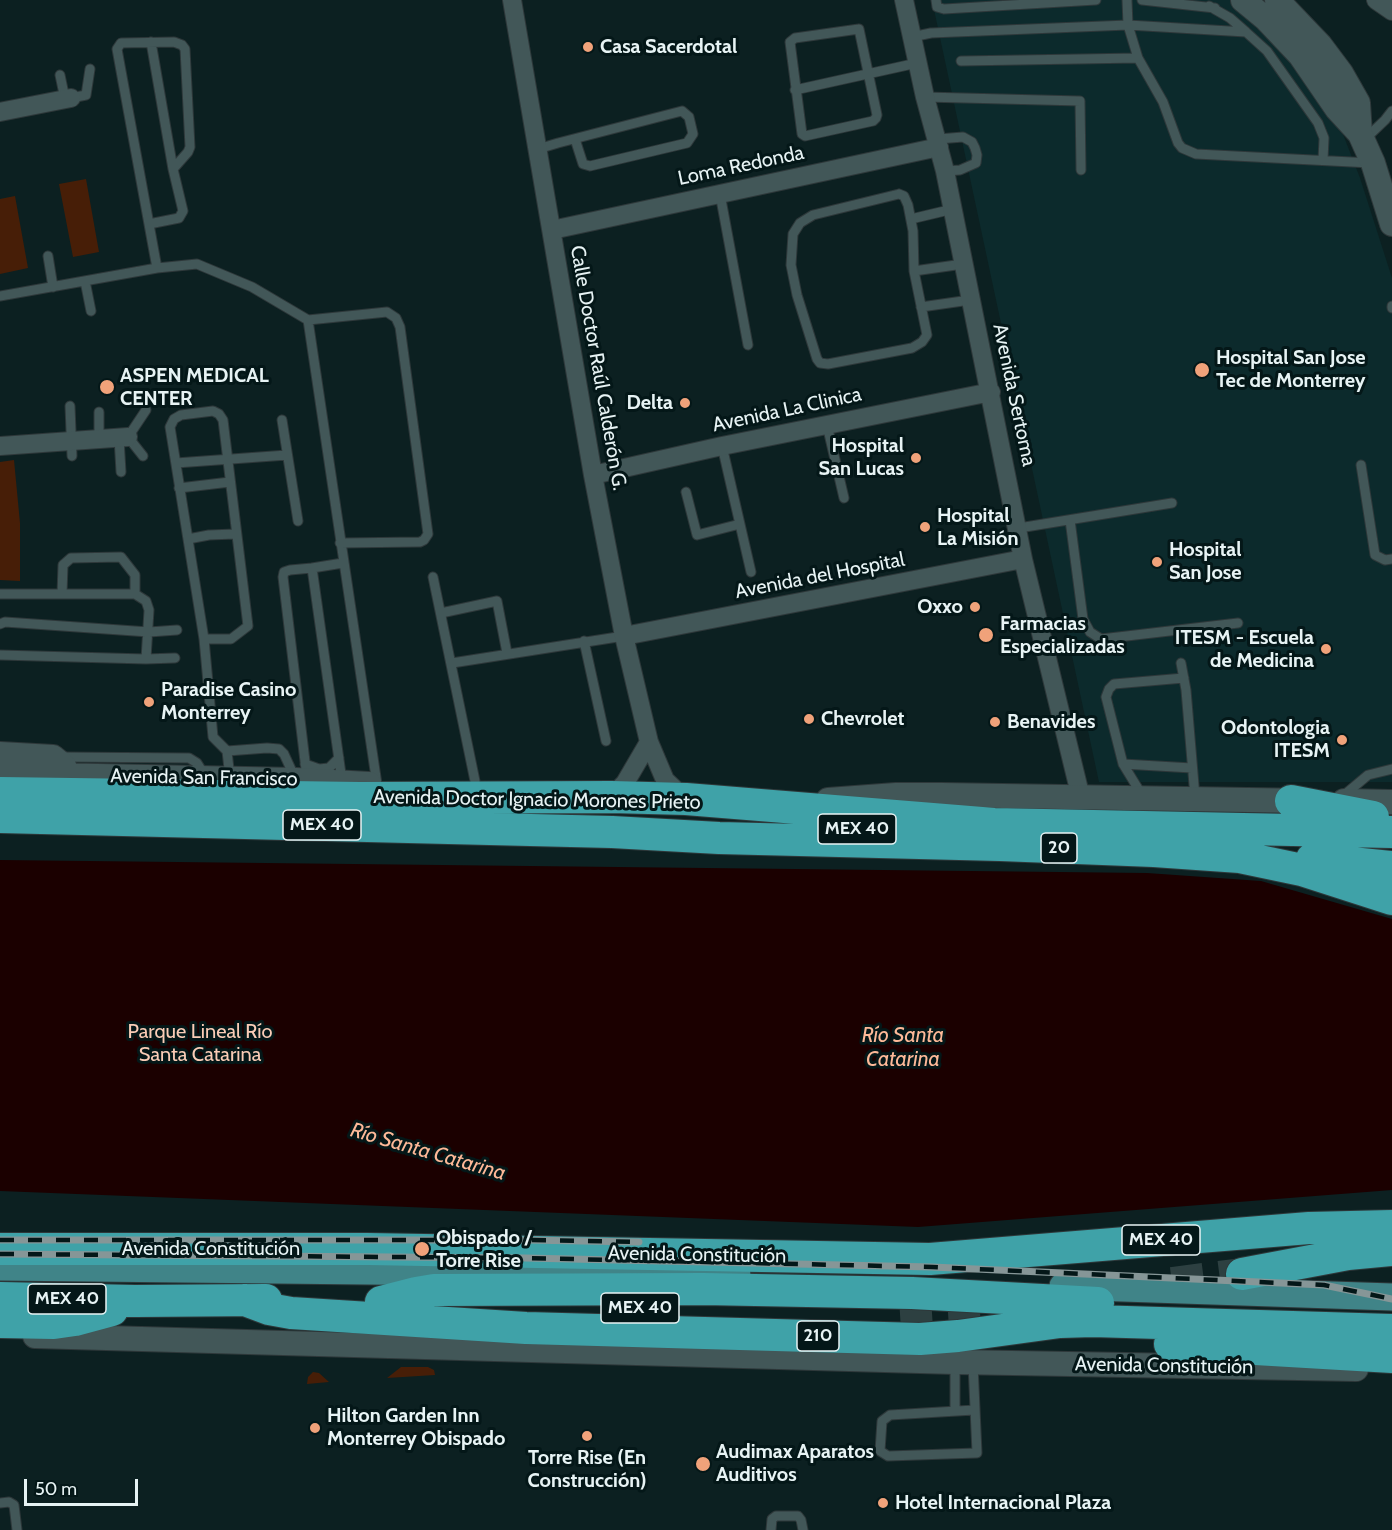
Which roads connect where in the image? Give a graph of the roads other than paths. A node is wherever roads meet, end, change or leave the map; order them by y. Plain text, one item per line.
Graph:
1 (512, 0) edge
2 (904, 0) edge
3 (936, 0) edge
4 (1096, 0) edge
5 (1126, 0) edge
6 (1142, 0) edge
7 (1190, 0) edge
8 (1243, 0) edge
9 (1277, 0) edge
10 (1215, 8) junction
11 (1128, 25) junction
12 (1246, 32) junction
13 (912, 37) junction
14 (151, 42) junction
15 (1138, 58) junction
16 (962, 61) dead end
17 (917, 63) junction
18 (90, 69) dead end
19 (869, 73) junction
20 (60, 75) dead end
21 (795, 90) junction
22 (925, 97) junction
23 (68, 99) junction
24 (1392, 111) edge
25 (0, 112) edge
26 (1362, 137) junction
27 (575, 139) junction
28 (938, 143) junction
29 (538, 148) junction
30 (1323, 160) junction
31 (1373, 163) junction
32 (173, 169) junction
33 (1081, 170) dead end
34 (945, 171) junction
35 (720, 194) junction
36 (953, 209) junction
37 (1390, 210) edge
38 (911, 219) junction
39 (148, 224) junction
40 (552, 230) junction
41 (48, 256) dead end
42 (963, 264) junction
43 (157, 268) junction
44 (914, 272) junction
45 (85, 281) junction
46 (53, 287) junction
47 (0, 296) edge
48 (970, 300) junction
49 (921, 307) junction
50 (91, 311) dead end
51 (308, 321) junction
52 (748, 345) dead end
53 (991, 392) junction
54 (70, 406) dead end
55 (146, 410) dead end
56 (103, 411) dead end
57 (282, 420) dead end
58 (828, 424) junction
59 (99, 431) junction
60 (123, 437) junction
61 (0, 446) edge
62 (722, 446) junction
63 (71, 449) junction
64 (287, 455) junction
65 (143, 456) dead end
66 (227, 458) junction
67 (176, 463) junction
68 (1361, 465) dead end
69 (125, 472) dead end
70 (593, 475) junction
71 (230, 482) junction
72 (179, 488) junction
73 (686, 492) dead end
74 (844, 498) dead end
75 (1172, 503) dead end
76 (1070, 520) junction
77 (298, 521) dead end
78 (740, 524) junction
79 (1018, 528) junction
80 (236, 534) junction
81 (188, 539) junction
82 (340, 543) junction
83 (1023, 559) junction
84 (1392, 559) edge
85 (343, 563) junction
86 (312, 568) junction
87 (751, 572) dead end
88 (433, 577) dead end
89 (0, 594) edge
90 (62, 594) junction
91 (135, 594) junction
92 (441, 613) junction
93 (1238, 623) dead end
94 (0, 624) edge
95 (177, 630) dead end
96 (149, 632) junction
97 (624, 636) junction
98 (204, 639) junction
99 (584, 641) junction
100 (507, 653) junction
101 (0, 655) edge
102 (175, 658) dead end
103 (146, 659) junction
104 (452, 663) junction
105 (1181, 663) dead end
106 (1184, 678) junction
107 (606, 741) dead end
108 (649, 742) junction
109 (227, 751) junction
110 (0, 754) edge
111 (339, 758) junction
112 (1123, 764) junction
113 (61, 766) junction
114 (1192, 768) junction
115 (1392, 769) edge
116 (0, 774) edge
117 (303, 775) junction
118 (218, 778) junction
119 (364, 783) junction
120 (0, 793) edge
121 (477, 796) junction
122 (611, 796) junction
123 (1081, 798) junction
124 (686, 799) junction
125 (1144, 799) junction
126 (1196, 799) junction
127 (1291, 801) junction
128 (1338, 801) junction
129 (1392, 802) edge
130 (751, 805) junction
131 (0, 816) edge
132 (1392, 821) edge
133 (994, 824) junction
134 (1392, 832) edge
135 (719, 838) junction
136 (1240, 857) junction
137 (1392, 867) edge
138 (1392, 898) edge
139 (1392, 1226) edge
140 (0, 1249) edge
141 (1392, 1250) edge
142 (0, 1267) edge
143 (1242, 1274) tunnel mouth
144 (1392, 1297) edge
145 (0, 1298) edge
146 (135, 1300) junction
147 (245, 1300) junction
148 (381, 1302) junction
149 (900, 1314) tunnel mouth
150 (1392, 1318) edge
151 (0, 1322) edge
152 (1005, 1330) junction
153 (1392, 1330) edge
154 (0, 1335) edge
155 (1392, 1357) edge
156 (964, 1362) junction
157 (1392, 1369) edge
158 (974, 1410) junction
159 (955, 1411) junction
160 (0, 1503) edge
161 (17, 1530) edge
162 (771, 1530) edge
163 (803, 1530) edge

1 - 29 street, Calle Doctor Raúl Calderón G.
2 - 13 street, Avenida Sertoma
3 - 4 lane
5 - 11 lane
6 - 10 lane
7 - 10 lane
8 - 26 street
9 - 26 street
10 - 12 lane
11 - 12 lane
11 - 13 lane
11 - 15 lane
12 - 30 lane
13 - 17 street, Avenida Sertoma
14 - 32 lane
14 - 32 lane
14 - 39 lane
15 - 16 lane
15 - 30 lane
17 - 19 lane
17 - 22 street, Avenida Sertoma
18 - 23 lane
19 - 21 lane
19 - 21 lane
19 - 21 lane
20 - 23 lane
22 - 28 street, Avenida Sertoma
22 - 33 lane
23 - 25 street
24 - 26 lane
26 - 31 street
27 - 27 lane
27 - 29 lane
28 - 34 street, Avenida Sertoma
28 - 34 lane
28 - 35 street, Loma Redonda
29 - 40 street, Calle Doctor Raúl Calderón G.
30 - 31 lane
31 - 37 street
32 - 39 lane
34 - 36 street, Avenida Sertoma
35 - 40 street, Loma Redonda
35 - 52 lane
36 - 38 lane
36 - 42 street, Avenida Sertoma
38 - 44 lane
38 - 49 lane
39 - 43 lane
40 - 70 street, Calle Doctor Raúl Calderón G.
41 - 46 lane
42 - 44 lane
42 - 48 street, Avenida Sertoma
43 - 45 lane
43 - 51 lane
44 - 49 lane
45 - 46 lane
45 - 50 lane
46 - 47 lane
48 - 49 lane
48 - 53 street, Avenida Sertoma
51 - 82 lane
51 - 82 lane
53 - 58 street, Avenida La Clinica
53 - 79 street, Avenida Sertoma
54 - 63 lane
55 - 60 lane
56 - 59 lane
57 - 64 lane
58 - 62 street, Avenida La Clinica
58 - 74 lane
59 - 60 street
59 - 63 street
60 - 65 lane
60 - 69 lane
61 - 63 street
62 - 70 street, Avenida La Clinica
62 - 78 lane
64 - 66 lane
64 - 77 lane
66 - 67 lane
66 - 67 lane
66 - 71 lane
67 - 72 lane
68 - 84 lane
70 - 97 street, Calle Doctor Raúl Calderón G.
71 - 72 lane
71 - 80 lane
72 - 81 lane
73 - 78 lane
75 - 76 lane
76 - 79 lane
76 - 93 lane
78 - 87 lane
79 - 83 street, Avenida Sertoma
80 - 81 lane
80 - 98 lane
81 - 98 lane
82 - 85 lane
83 - 97 street, Avenida del Hospital
83 - 123 street, Avenida Sertoma
85 - 86 lane
85 - 119 lane
86 - 111 lane
86 - 117 lane
88 - 92 lane
89 - 90 lane
90 - 91 lane
90 - 91 lane
91 - 96 lane
92 - 100 lane
92 - 104 lane
94 - 96 lane
95 - 96 lane
96 - 103 lane
97 - 99 lane
97 - 108 street, Calle Doctor Raúl Calderón G.
98 - 109 lane
99 - 100 lane
99 - 107 lane
100 - 104 lane
101 - 103 lane
102 - 103 lane
104 - 121 lane
105 - 106 lane
106 - 112 lane
106 - 114 lane
108 - 122 street
108 - 124 street, Calle Doctor Raúl Calderón G.
109 - 117 lane
109 - 118 lane
110 - 113 street
111 - 117 lane
111 - 119 lane
112 - 114 lane
112 - 125 lane
113 - 116 street, Avenida San Francisco
113 - 118 street, Avenida San Francisco
114 - 126 lane
115 - 128 lane
117 - 118 street, Avenida San Francisco
117 - 119 street, Avenida San Francisco
119 - 120 highway, Avenida Doctor Ignacio Morones Prieto / MEX 40
119 - 121 highway, Avenida Doctor Ignacio Morones Prieto / MEX 40
121 - 122 highway, Avenida Doctor Ignacio Morones Prieto / MEX 40
122 - 124 highway, Avenida Doctor Ignacio Morones Prieto / MEX 40
123 - 125 street
123 - 130 street
124 - 130 highway, Avenida Doctor Ignacio Morones Prieto / MEX 40
125 - 126 street
126 - 127 street
127 - 128 street
127 - 132 highway
128 - 129 street
130 - 133 highway, Avenida Doctor Ignacio Morones Prieto
131 - 135 highway, Avenida Doctor Ignacio Morones Prieto / MEX 40
133 - 134 highway, MEX 40
133 - 135 highway, Avenida Doctor Ignacio Morones Prieto / MEX 40
135 - 136 highway, Avenida Doctor Ignacio Morones Prieto / 20
136 - 137 highway
136 - 138 highway, Avenida Doctor Ignacio Morones Prieto / 20
139 - 140 highway, Avenida Constitución / MEX 40
141 - 143 highway
142 - 144 main road, Avenida Constitución
145 - 146 highway, MEX 40
146 - 147 highway, MEX 40
146 - 151 highway
147 - 148 highway, MEX 40
147 - 152 highway, 210
148 - 149 highway, MEX 40
148 - 150 highway
152 - 153 highway, 210
152 - 155 highway
154 - 156 street, Avenida Constitución
156 - 157 street, Avenida Constitución
156 - 158 lane
156 - 159 lane
158 - 159 lane
158 - 159 lane
160 - 161 lane
162 - 163 lane

